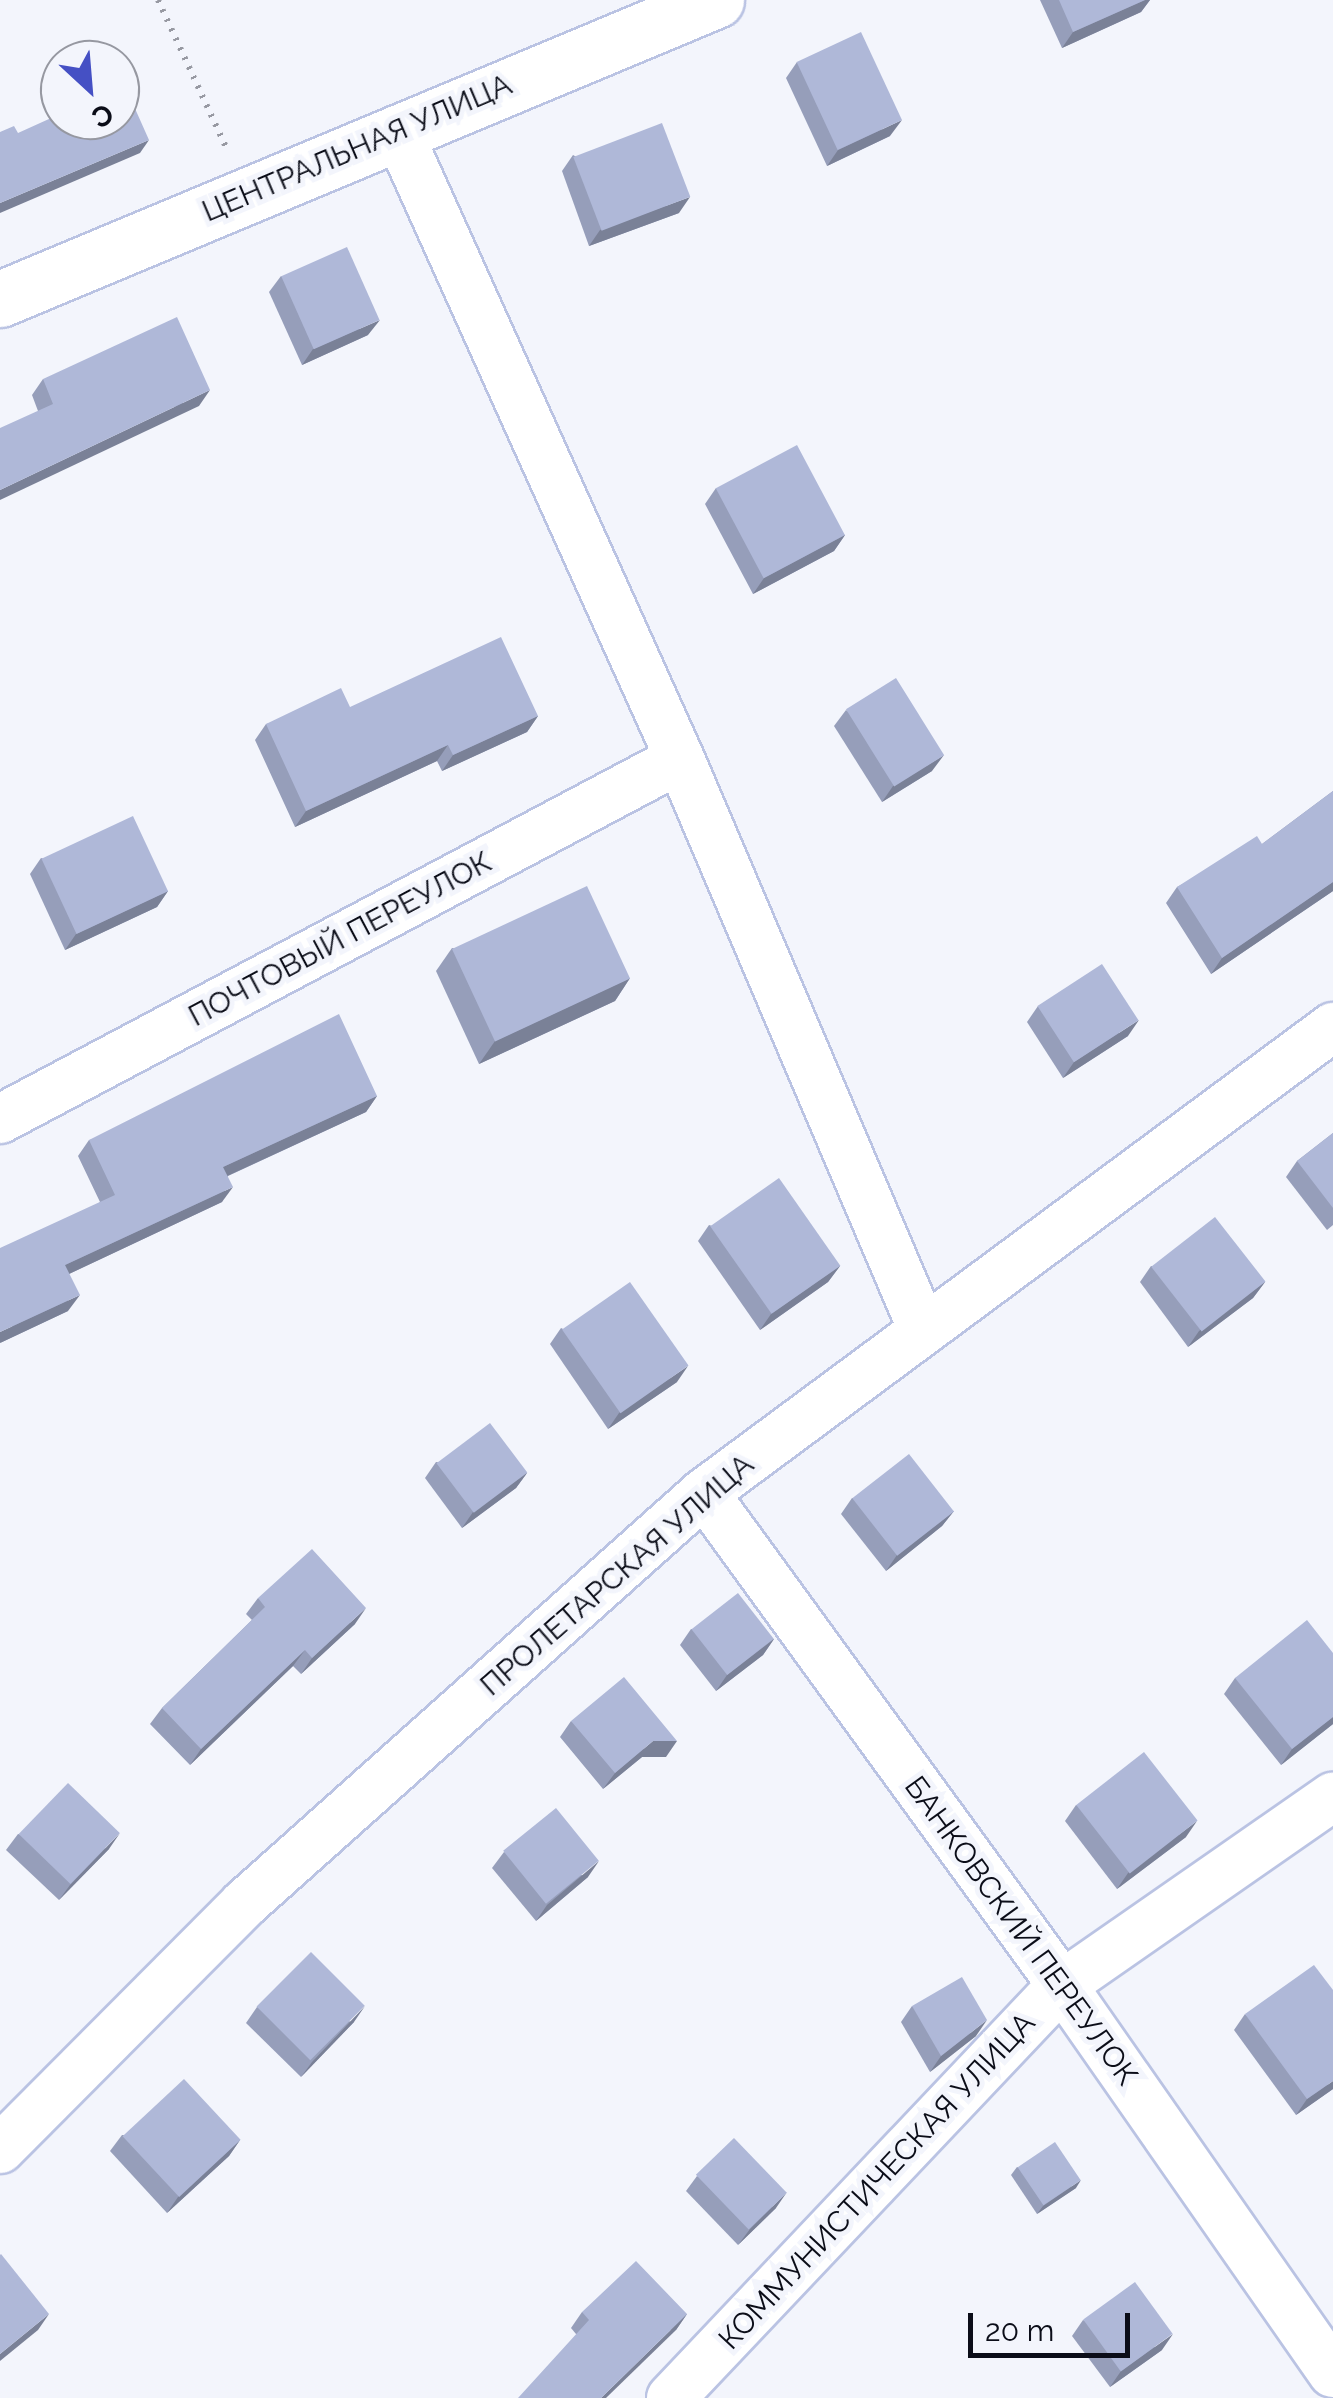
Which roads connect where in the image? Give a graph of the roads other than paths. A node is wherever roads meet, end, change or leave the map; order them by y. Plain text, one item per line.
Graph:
1 (716, 0) edge
2 (397, 130) junction
3 (0, 299) edge
4 (680, 759) junction
5 (1333, 1027) edge
6 (0, 1120) edge
7 (923, 1330) junction
8 (704, 1493) junction
9 (1333, 1797) edge
10 (1062, 1985) junction
11 (0, 2149) edge
12 (1333, 2373) edge
13 (671, 2398) edge

1 - 2 main road, ЦЕНТРАЛЬНАЯ УЛИЦА
2 - 3 main road, ЦЕНТРАЛЬНАЯ УЛИЦА
2 - 4 street
4 - 6 street, ПОЧТОВЫЙ ПЕРЕУЛОК
4 - 7 street
5 - 7 street, ПРОЛЕТАРСКАЯ УЛИЦА
7 - 8 street, ПРОЛЕТАРСКАЯ УЛИЦА
8 - 10 street, БАНКОВСКИЙ ПЕРЕУЛОК
8 - 11 street, ПРОЛЕТАРСКАЯ УЛИЦА
9 - 10 street, КОММУНИСТИЧЕСКАЯ УЛИЦА
10 - 12 street, БАНКОВСКИЙ ПЕРЕУЛОК
10 - 13 street, КОММУНИСТИЧЕСКАЯ УЛИЦА

